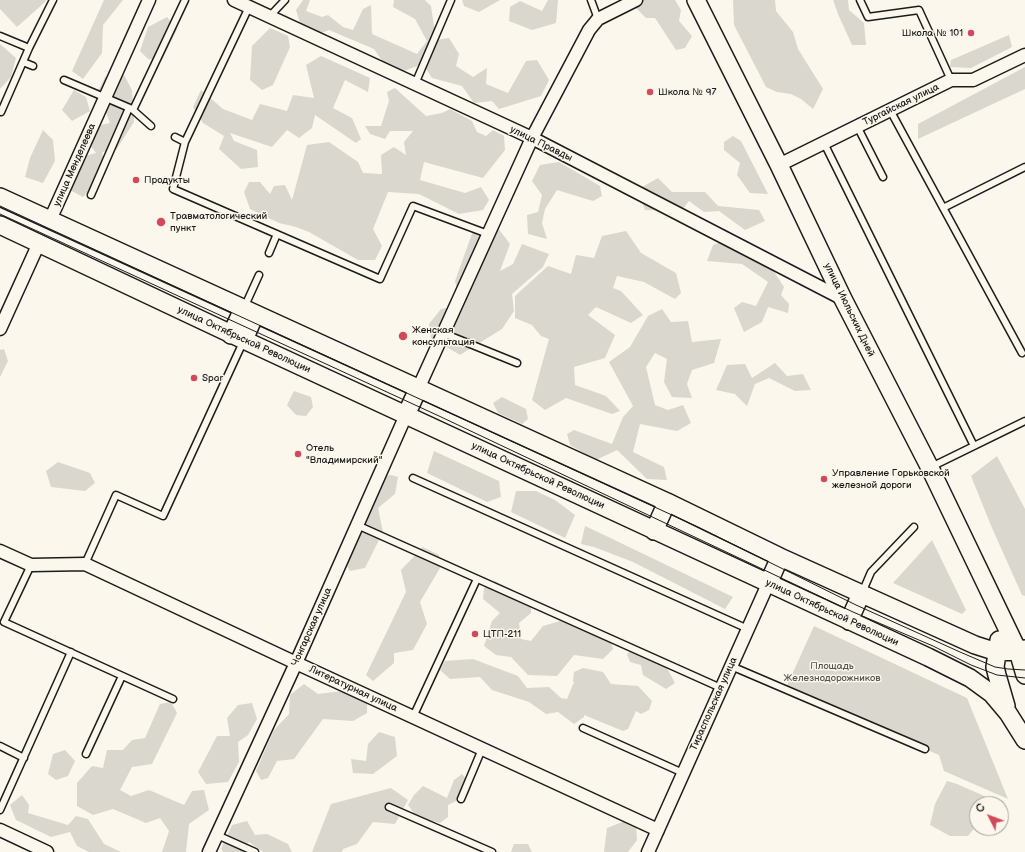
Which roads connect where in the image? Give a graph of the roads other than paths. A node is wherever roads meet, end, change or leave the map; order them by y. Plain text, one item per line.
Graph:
1 (53, 0) edge
2 (149, 0) edge
3 (185, 0) edge
4 (234, 0) edge
5 (285, 0) edge
6 (452, 0) edge
7 (591, 0) edge
8 (636, 0) edge
9 (696, 0) edge
10 (860, 0) edge
11 (249, 7) junction
12 (269, 17) junction
13 (598, 19) junction
14 (0, 36) edge
15 (29, 48) junction
16 (1025, 55) edge
17 (23, 62) junction
18 (33, 66) dead end
19 (64, 80) dead end
20 (951, 80) junction
21 (415, 84) junction
22 (106, 97) junction
23 (131, 109) junction
24 (890, 110) junction
25 (1, 112) edge
26 (152, 126) dead end
27 (857, 126) junction
28 (175, 137) dead end
29 (532, 138) junction
30 (185, 142) junction
31 (824, 143) junction
32 (779, 165) junction
33 (1025, 167) edge
34 (883, 177) dead end
35 (91, 195) dead end
36 (0, 197) edge
37 (943, 208) junction
38 (50, 220) junction
39 (0, 225) edge
40 (277, 234) junction
41 (488, 234) junction
42 (39, 243) junction
43 (269, 253) dead end
44 (259, 275) dead end
45 (843, 298) junction
46 (249, 312) junction
47 (0, 329) edge
48 (444, 333) junction
49 (237, 337) junction
50 (1023, 352) edge
51 (1025, 359) edge
52 (517, 362) dead end
53 (415, 394) junction
54 (406, 415) junction
55 (1025, 421) edge
56 (974, 446) junction
57 (930, 468) junction
58 (413, 478) dead end
59 (667, 502) junction
60 (356, 525) junction
61 (914, 527) dead end
62 (654, 530) junction
63 (0, 551) edge
64 (780, 557) junction
65 (85, 564) junction
66 (31, 565) junction
67 (477, 579) junction
68 (768, 584) junction
69 (861, 594) junction
70 (1002, 620) junction
71 (2, 621) edge
72 (849, 621) junction
73 (748, 629) junction
74 (1021, 650) edge
75 (71, 652) junction
76 (997, 652) junction
77 (296, 663) junction
78 (731, 666) junction
79 (1025, 675) edge
80 (122, 676) junction
81 (721, 688) junction
82 (173, 699) dead end
83 (1008, 713) junction
84 (413, 718) junction
85 (583, 728) dead end
86 (1025, 740) edge
87 (0, 746) edge
88 (482, 749) junction
89 (925, 749) dead end
90 (86, 754) dead end
91 (24, 758) junction
92 (683, 773) junction
93 (461, 800) dead end
94 (389, 807) dead end
95 (0, 810) edge
96 (0, 830) edge
97 (658, 830) junction
98 (217, 835) junction
99 (47, 852) edge
100 (209, 852) edge
101 (255, 852) edge
102 (492, 852) edge
103 (648, 852) edge

1 - 15 lane
2 - 22 street, улица Менделеева
3 - 23 lane
4 - 11 street, улица Правды
5 - 12 lane
6 - 21 lane
7 - 13 lane
8 - 13 street
9 - 32 main road, улица Июльских Дней
10 - 20 lane
11 - 12 street, улица Правды
11 - 30 lane
12 - 21 street, улица Правды
13 - 29 street
14 - 15 lane
15 - 17 lane
16 - 20 street, Тургайская улица
17 - 18 lane
17 - 25 lane
19 - 22 lane
20 - 24 street, Тургайская улица
21 - 29 street, улица Правды
22 - 23 lane
22 - 38 street, улица Менделеева
23 - 26 lane
23 - 35 lane
24 - 27 street, Тургайская улица
24 - 37 lane
27 - 31 street, Тургайская улица
27 - 34 lane
28 - 30 lane
29 - 41 street
29 - 45 street, улица Правды
30 - 40 lane
31 - 32 street, Тургайская улица
31 - 56 lane
32 - 45 main road, улица Июльских Дней
33 - 37 lane
36 - 38 main road
37 - 50 lane
38 - 42 main road, улица Менделеева
38 - 46 main road
39 - 42 main road, улица Октябрьской Революции
40 - 41 lane
40 - 43 lane
41 - 48 street
42 - 47 street, улица Менделеева
42 - 49 main road, улица Октябрьской Революции
44 - 46 lane
45 - 57 main road, улица Июльских Дней
46 - 49 main road
46 - 53 main road
48 - 52 lane
48 - 53 street
49 - 54 main road, улица Октябрьской Революции
49 - 65 lane
50 - 51 lane
53 - 54 main road, Чонгарская улица
53 - 59 main road
54 - 60 street, Чонгарская улица
54 - 62 main road, улица Октябрьской Революции
55 - 56 lane
56 - 57 lane
57 - 70 main road, улица Июльских Дней
58 - 73 lane
59 - 62 main road
59 - 64 main road
60 - 67 lane
60 - 77 street, Чонгарская улица
61 - 69 lane
62 - 68 main road, улица Октябрьской Революции
63 - 66 street, Литературная улица
64 - 68 main road, Тираспольская улица
64 - 69 main road
65 - 66 street, Литературная улица
65 - 77 street, Литературная улица
66 - 71 lane
67 - 81 lane
67 - 84 lane
68 - 72 main road, улица Октябрьской Революции
68 - 73 street, Тираспольская улица
69 - 72 main road
69 - 76 main road
70 - 74 main road, улица Июльских Дней
70 - 76 main road
71 - 75 lane
72 - 83 main road, улица Октябрьской Революции
73 - 78 street, Тираспольская улица
74 - 76 main road
74 - 79 main road, улица Июльских Дней
74 - 83 main road
75 - 80 lane
75 - 91 lane
76 - 83 main road
77 - 84 street, Литературная улица
77 - 98 street, Чонгарская улица
78 - 81 street, Тираспольская улица
78 - 89 lane
80 - 82 lane
80 - 90 lane
81 - 92 street, Тираспольская улица
83 - 86 main road
84 - 88 street, Литературная улица
85 - 92 lane
87 - 91 lane
88 - 93 lane
88 - 97 street, Литературная улица
91 - 95 lane
92 - 97 street, Тираспольская улица
94 - 102 lane
96 - 99 street
97 - 103 street, Тираспольская улица
98 - 100 street, Чонгарская улица
98 - 101 lane

